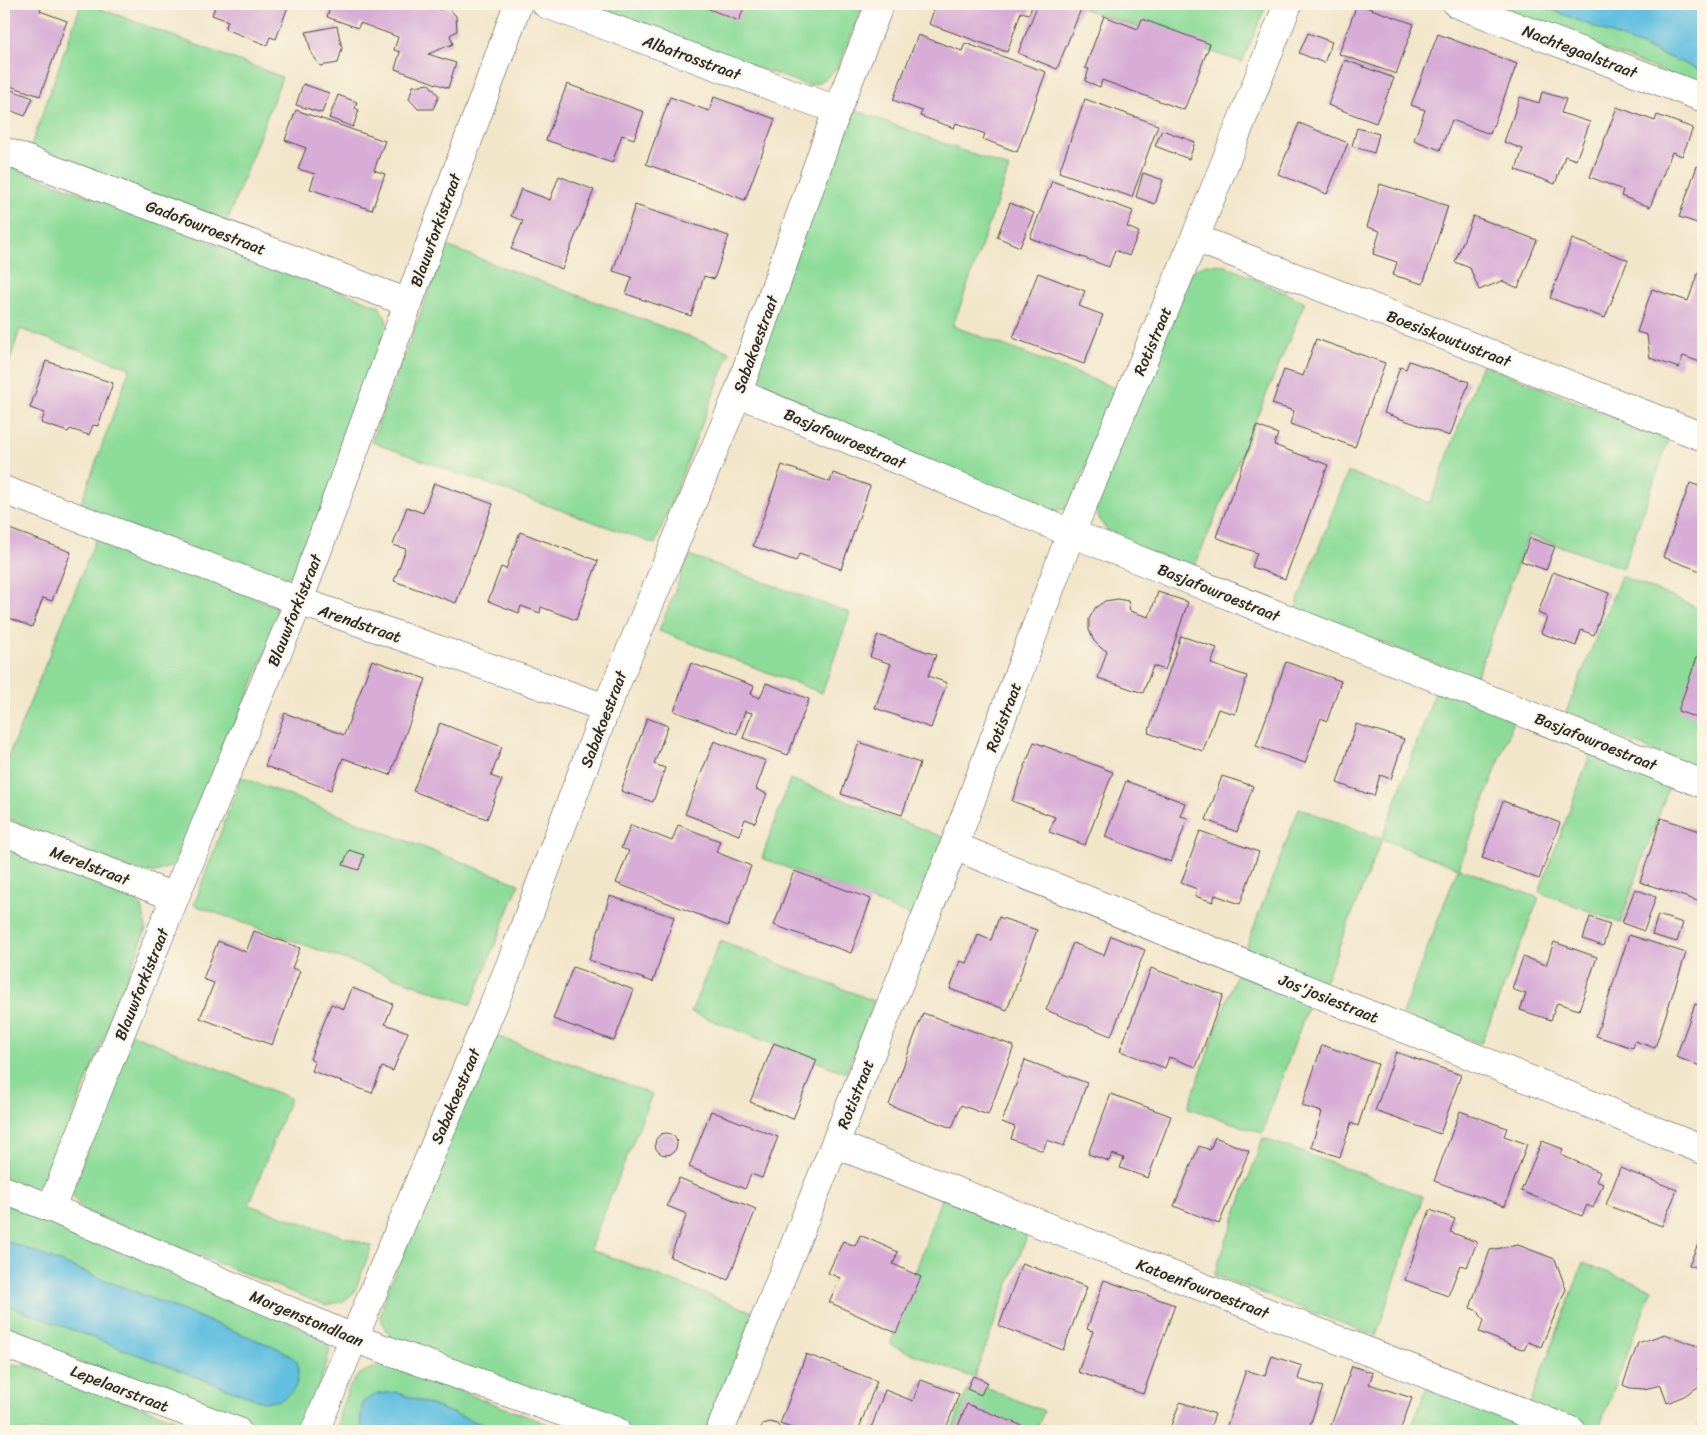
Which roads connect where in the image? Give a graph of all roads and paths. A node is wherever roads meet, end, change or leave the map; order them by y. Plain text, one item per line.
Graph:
1 (518, 4) edge
2 (546, 4) edge
3 (880, 4) edge
4 (1288, 4) edge
5 (1457, 4) edge
6 (1703, 98) edge
7 (837, 110) junction
8 (4, 151) edge
9 (1195, 238) junction
10 (408, 303) junction
11 (738, 393) junction
12 (1703, 437) edge
13 (4, 490) edge
14 (1071, 533) junction
15 (299, 601) junction
16 (606, 708) junction
17 (1703, 784) edge
18 (4, 832) edge
19 (954, 846) junction
20 (176, 897) junction
21 (835, 1144) junction
22 (1703, 1150) edge
23 (4, 1190) edge
24 (51, 1208) junction
25 (353, 1338) junction
26 (4, 1344) edge
27 (237, 1431) edge
28 (315, 1431) edge
29 (616, 1431) edge
30 (720, 1431) edge
31 (1572, 1431) edge

1 - 10 street, Blauwforkistraat
2 - 7 street, Albatrosstraat
3 - 7 street, Sabakoestraat
4 - 9 street, Rotistraat
5 - 6 street, Nachtegaalstraat
7 - 11 street, Sabakoestraat
8 - 10 street, Gadofowroestraat
9 - 12 street, Boesiskowtustraat
9 - 14 street, Rotistraat
10 - 15 street, Blauwforkistraat
11 - 14 street, Basjafowroestraat
11 - 16 street, Sabakoestraat
13 - 15 street, Arendstraat
14 - 17 street, Basjafowroestraat
14 - 19 street, Rotistraat
15 - 16 street, Arendstraat
15 - 20 street, Blauwforkistraat
16 - 25 street, Sabakoestraat
18 - 20 street, Merelstraat
19 - 21 street, Rotistraat
19 - 22 street, Jos'josiestraat
20 - 24 street, Blauwforkistraat
21 - 30 street, Rotistraat
21 - 31 street, Katoenfowroestraat
23 - 24 street, Morgenstondlaan
24 - 25 street, Morgenstondlaan
25 - 28 street, Sabakoestraat
25 - 29 street, Morgenstondlaan
26 - 27 street, Lepelaarstraat

